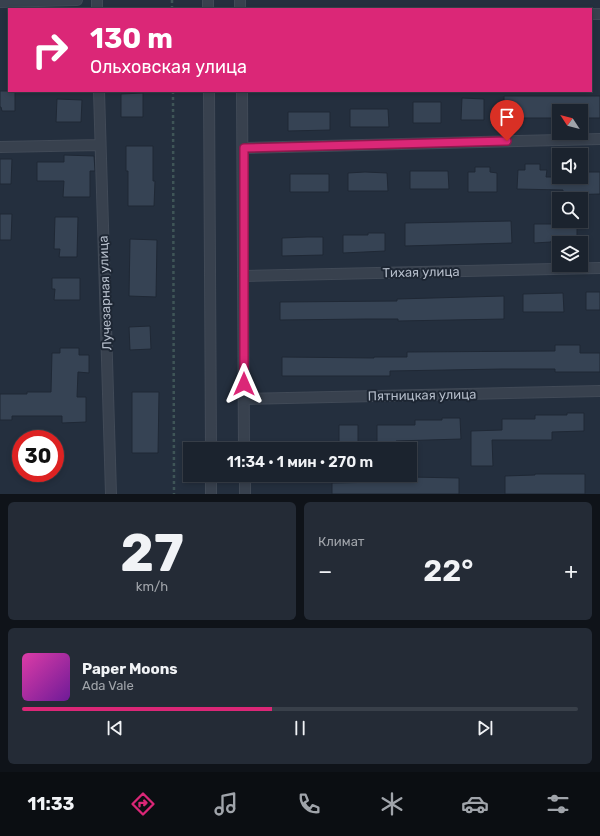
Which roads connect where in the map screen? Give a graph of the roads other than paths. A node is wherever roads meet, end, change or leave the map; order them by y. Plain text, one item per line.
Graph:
1 (77, 0) edge
2 (0, 2) edge
3 (99, 92) edge
4 (208, 92) edge
5 (242, 92) edge
6 (600, 139) edge
7 (100, 145) junction
8 (0, 146) edge
9 (244, 148) junction
10 (600, 268) edge
11 (243, 276) junction
12 (600, 391) edge
13 (244, 399) junction
14 (211, 442) edge
15 (244, 442) edge
16 (211, 482) edge
17 (245, 482) edge
18 (111, 494) edge
19 (211, 494) edge
20 (245, 494) edge

1 - 2 street
3 - 7 street, Лучезарная улица
4 - 14 street
5 - 9 street
6 - 9 street
7 - 8 street
7 - 18 street, Лучезарная улица
9 - 11 street
10 - 11 street, Тихая улица
11 - 13 street
12 - 13 street, Пятницкая улица
13 - 15 street
16 - 19 street
17 - 20 street

